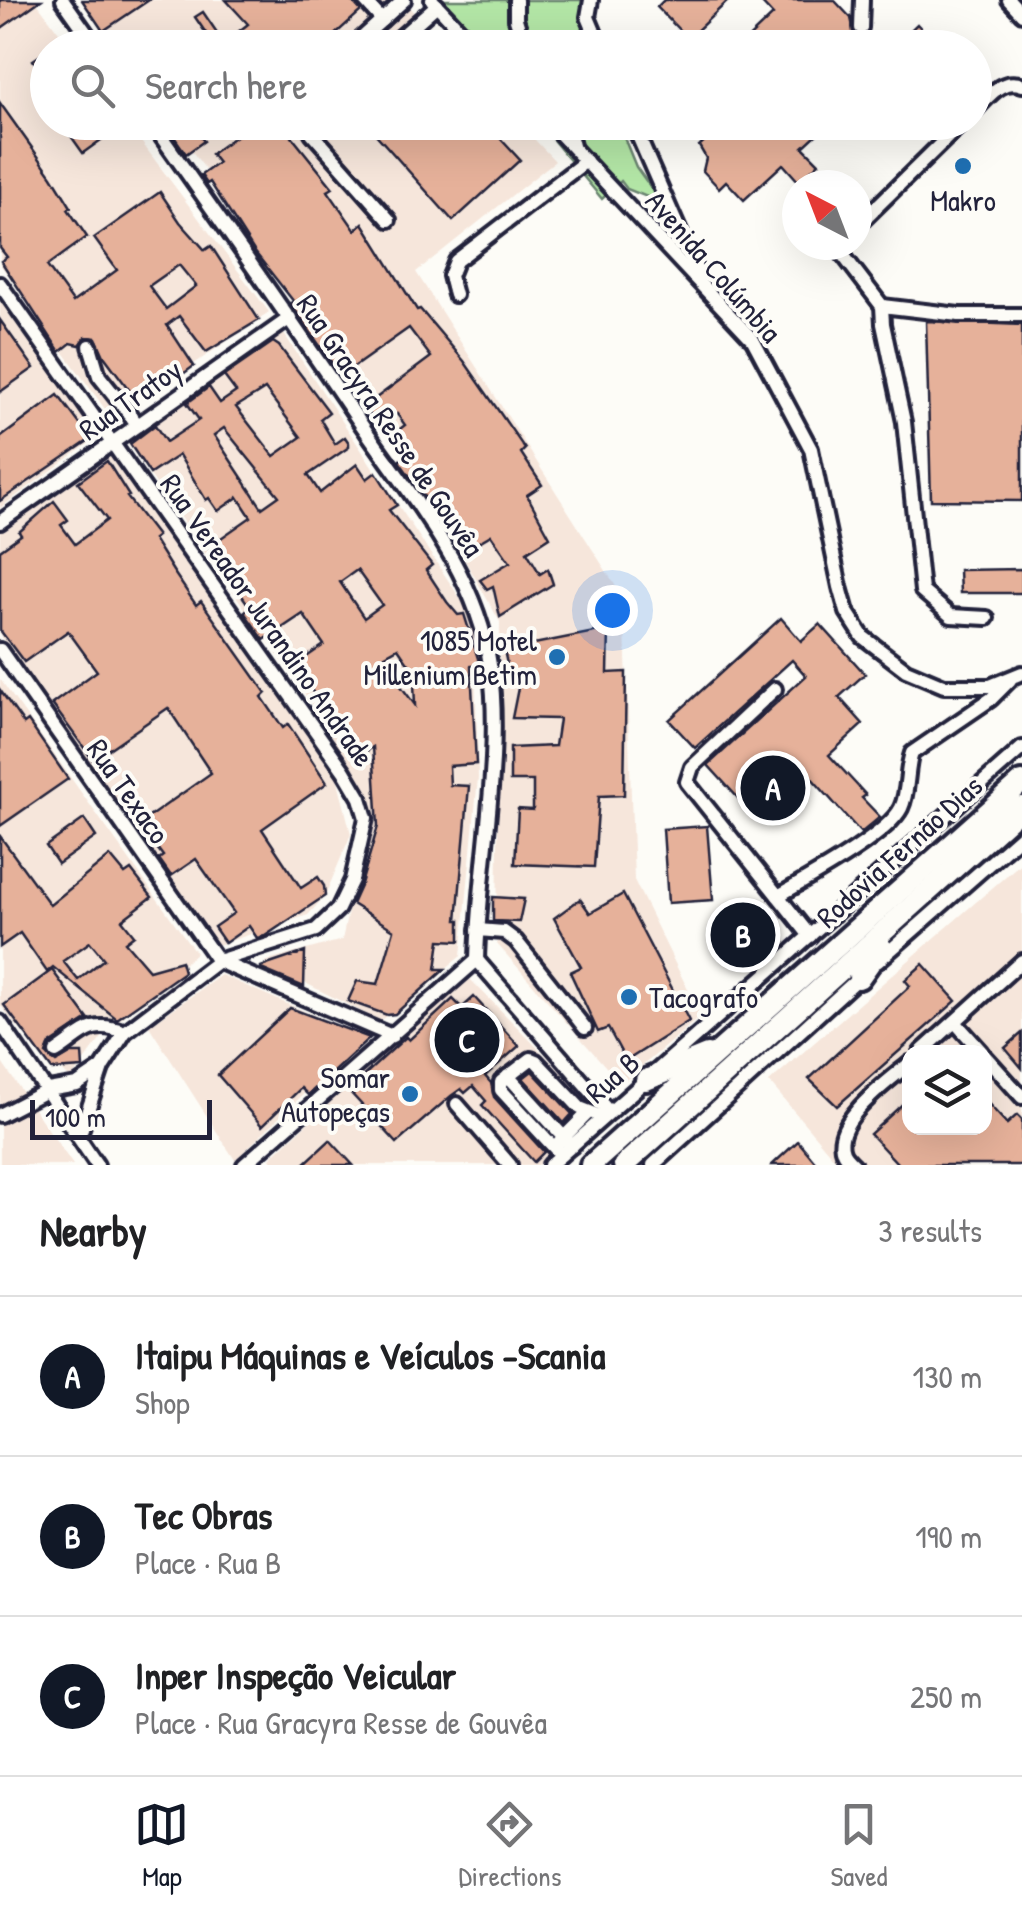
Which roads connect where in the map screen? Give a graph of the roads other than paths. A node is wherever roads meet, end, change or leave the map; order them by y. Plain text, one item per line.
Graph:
1 (63, 0) edge
2 (364, 0) edge
3 (404, 0) edge
4 (516, 0) edge
5 (591, 0) edge
6 (862, 0) edge
7 (1009, 0) edge
8 (434, 2) edge
9 (1022, 14) edge
10 (382, 20) junction
11 (860, 28) dead end
12 (84, 30) edge
13 (371, 30) edge
14 (406, 30) edge
15 (460, 30) edge
16 (519, 30) edge
17 (593, 30) edge
18 (1022, 85) edge
19 (992, 94) edge
20 (163, 140) edge
21 (318, 140) edge
22 (566, 140) edge
23 (572, 140) edge
24 (640, 140) edge
25 (945, 140) edge
26 (574, 148) junction
27 (586, 161) junction
28 (872, 211) edge
29 (389, 220) dead end
30 (847, 260) edge
31 (0, 284) edge
32 (703, 284) junction
33 (455, 295) dead end
34 (882, 306) junction
35 (1022, 315) edge
36 (290, 318) junction
37 (90, 346) dead end
38 (138, 425) junction
39 (114, 442) junction
40 (0, 522) edge
41 (987, 618) dead end
42 (0, 650) edge
43 (1018, 675) edge
44 (775, 689) dead end
45 (1022, 748) edge
46 (1022, 782) edge
47 (1022, 807) edge
48 (1022, 835) edge
49 (942, 878) junction
50 (778, 896) junction
51 (478, 930) junction
52 (810, 936) junction
53 (477, 960) junction
54 (218, 961) junction
55 (1022, 961) edge
56 (859, 978) junction
57 (0, 1022) edge
58 (955, 1022) junction
59 (585, 1028) dead end
60 (125, 1032) junction
61 (392, 1036) junction
62 (929, 1045) edge
63 (975, 1045) edge
64 (722, 1048) junction
65 (558, 1050) junction
66 (56, 1052) dead end
67 (992, 1064) edge
68 (540, 1065) junction
69 (102, 1068) junction
70 (902, 1070) edge
71 (577, 1074) junction
72 (646, 1080) junction
73 (561, 1088) junction
74 (48, 1090) junction
75 (1022, 1097) edge
76 (457, 1104) dead end
77 (601, 1114) junction
78 (0, 1116) edge
79 (79, 1137) junction
80 (560, 1150) edge
81 (97, 1165) edge
82 (244, 1165) edge
83 (510, 1165) edge
84 (592, 1165) edge
85 (624, 1165) edge
86 (653, 1165) edge
87 (854, 1165) edge

1 - 12 street
2 - 10 street
3 - 10 street
4 - 16 street
5 - 17 street
6 - 11 street
7 - 9 street
8 - 14 street
8 - 15 street
10 - 13 street
18 - 19 street
20 - 36 street, Rua Gracyra Resse de Gouvêa
21 - 29 street
22 - 26 street, Avenida Colúmbia
23 - 26 street
24 - 32 street
25 - 28 street
26 - 27 street, Avenida Colúmbia
27 - 32 street, Avenida Colúmbia
27 - 33 street
30 - 34 street
31 - 39 street, Rua Vereador Jurandino Andrade
32 - 43 street, Avenida Colúmbia
34 - 35 street
34 - 41 street
36 - 38 street, Rua Tratoy
36 - 51 street, Rua Gracyra Resse de Gouvêa
37 - 38 street
38 - 39 street, Rua Tratoy
39 - 40 street, Rua Tratoy
39 - 54 street, Rua Vereador Jurandino Andrade
42 - 54 street, Rua Texaco
43 - 50 street
44 - 50 street
45 - 52 street, Rua B
46 - 64 highway, Rodovia Fernão Dias
47 - 49 highway, Rodovia Fernão Dias
48 - 56 street
49 - 56 highway
49 - 85 highway, Rodovia Fernão Dias
50 - 52 street
51 - 53 street, Rua Gracyra Resse de Gouvêa
51 - 59 street
52 - 72 street, Rua B
53 - 61 street
53 - 65 street
54 - 60 street, Rua Vereador Jurandino Andrade
54 - 61 street
55 - 58 street
56 - 86 street
57 - 74 street
58 - 62 street
58 - 63 street
60 - 66 street
60 - 69 street, Rua Vereador Jurandino Andrade
61 - 82 street
64 - 72 highway
64 - 84 highway, Rodovia Fernão Dias
65 - 68 street
65 - 71 street
67 - 75 street
68 - 73 street
68 - 80 street
69 - 74 street
69 - 79 street, Rua Vereador Jurandino Andrade
70 - 87 street
71 - 73 street
71 - 77 street
72 - 77 street, Rua B
73 - 77 street
74 - 78 street
74 - 79 street
76 - 83 street
77 - 80 street, Rua B
79 - 81 street

